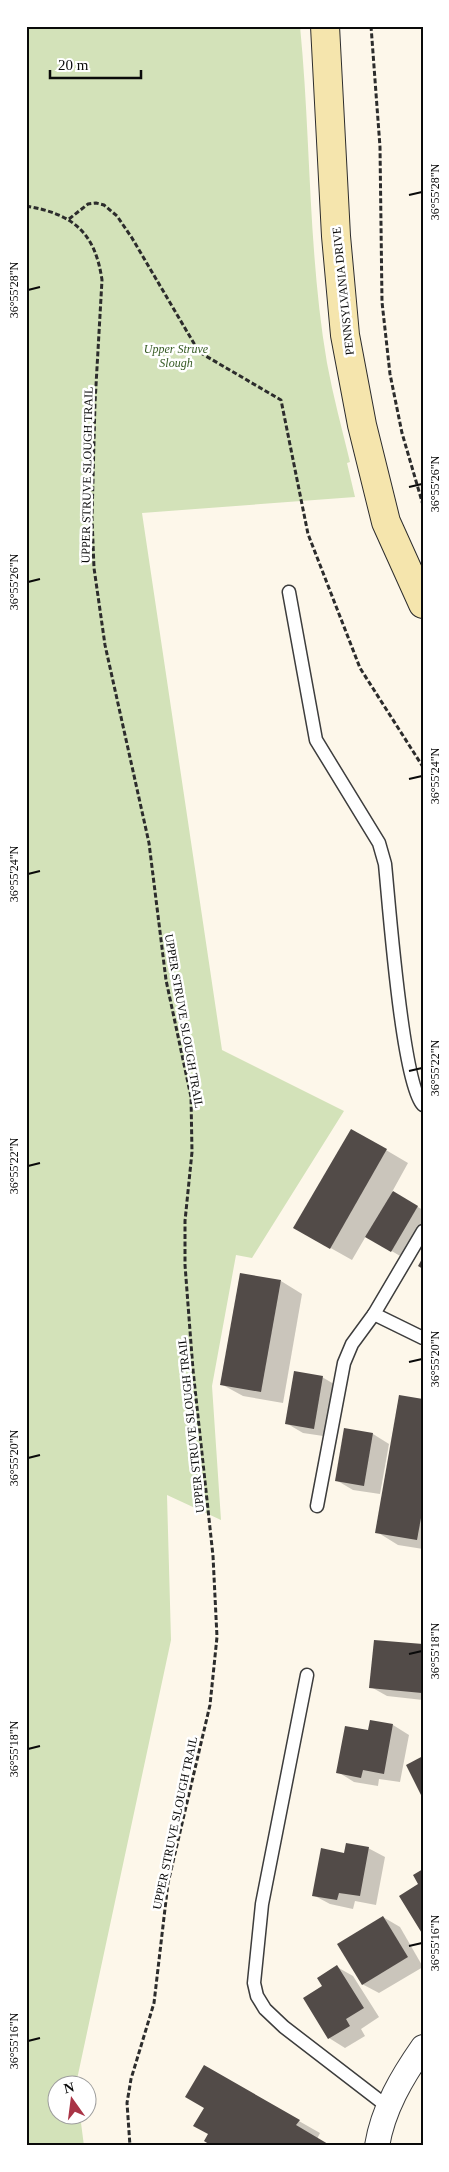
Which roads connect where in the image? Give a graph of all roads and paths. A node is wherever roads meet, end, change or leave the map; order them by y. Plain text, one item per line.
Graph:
1 (326, 26) edge
2 (371, 26) edge
3 (26, 206) edge
4 (69, 219) junction
5 (423, 505) edge
6 (289, 592) dead end
7 (423, 604) edge
8 (423, 767) edge
9 (423, 1104) edge
10 (423, 1231) edge
11 (374, 1314) junction
12 (423, 1338) edge
13 (317, 1506) dead end
14 (307, 1675) dead end
15 (423, 2047) edge
16 (388, 2107) junction
17 (130, 2146) edge
18 (377, 2146) edge

1 - 7 street, PENNSYLVANIA DRIVE
2 - 5 path
3 - 4 path, UPPER STRUVE SLOUGH TRAIL
4 - 8 path
4 - 17 path, UPPER STRUVE SLOUGH TRAIL
6 - 9 lane
10 - 11 lane
11 - 12 lane
11 - 13 lane
14 - 16 lane
15 - 16 street
16 - 18 street

